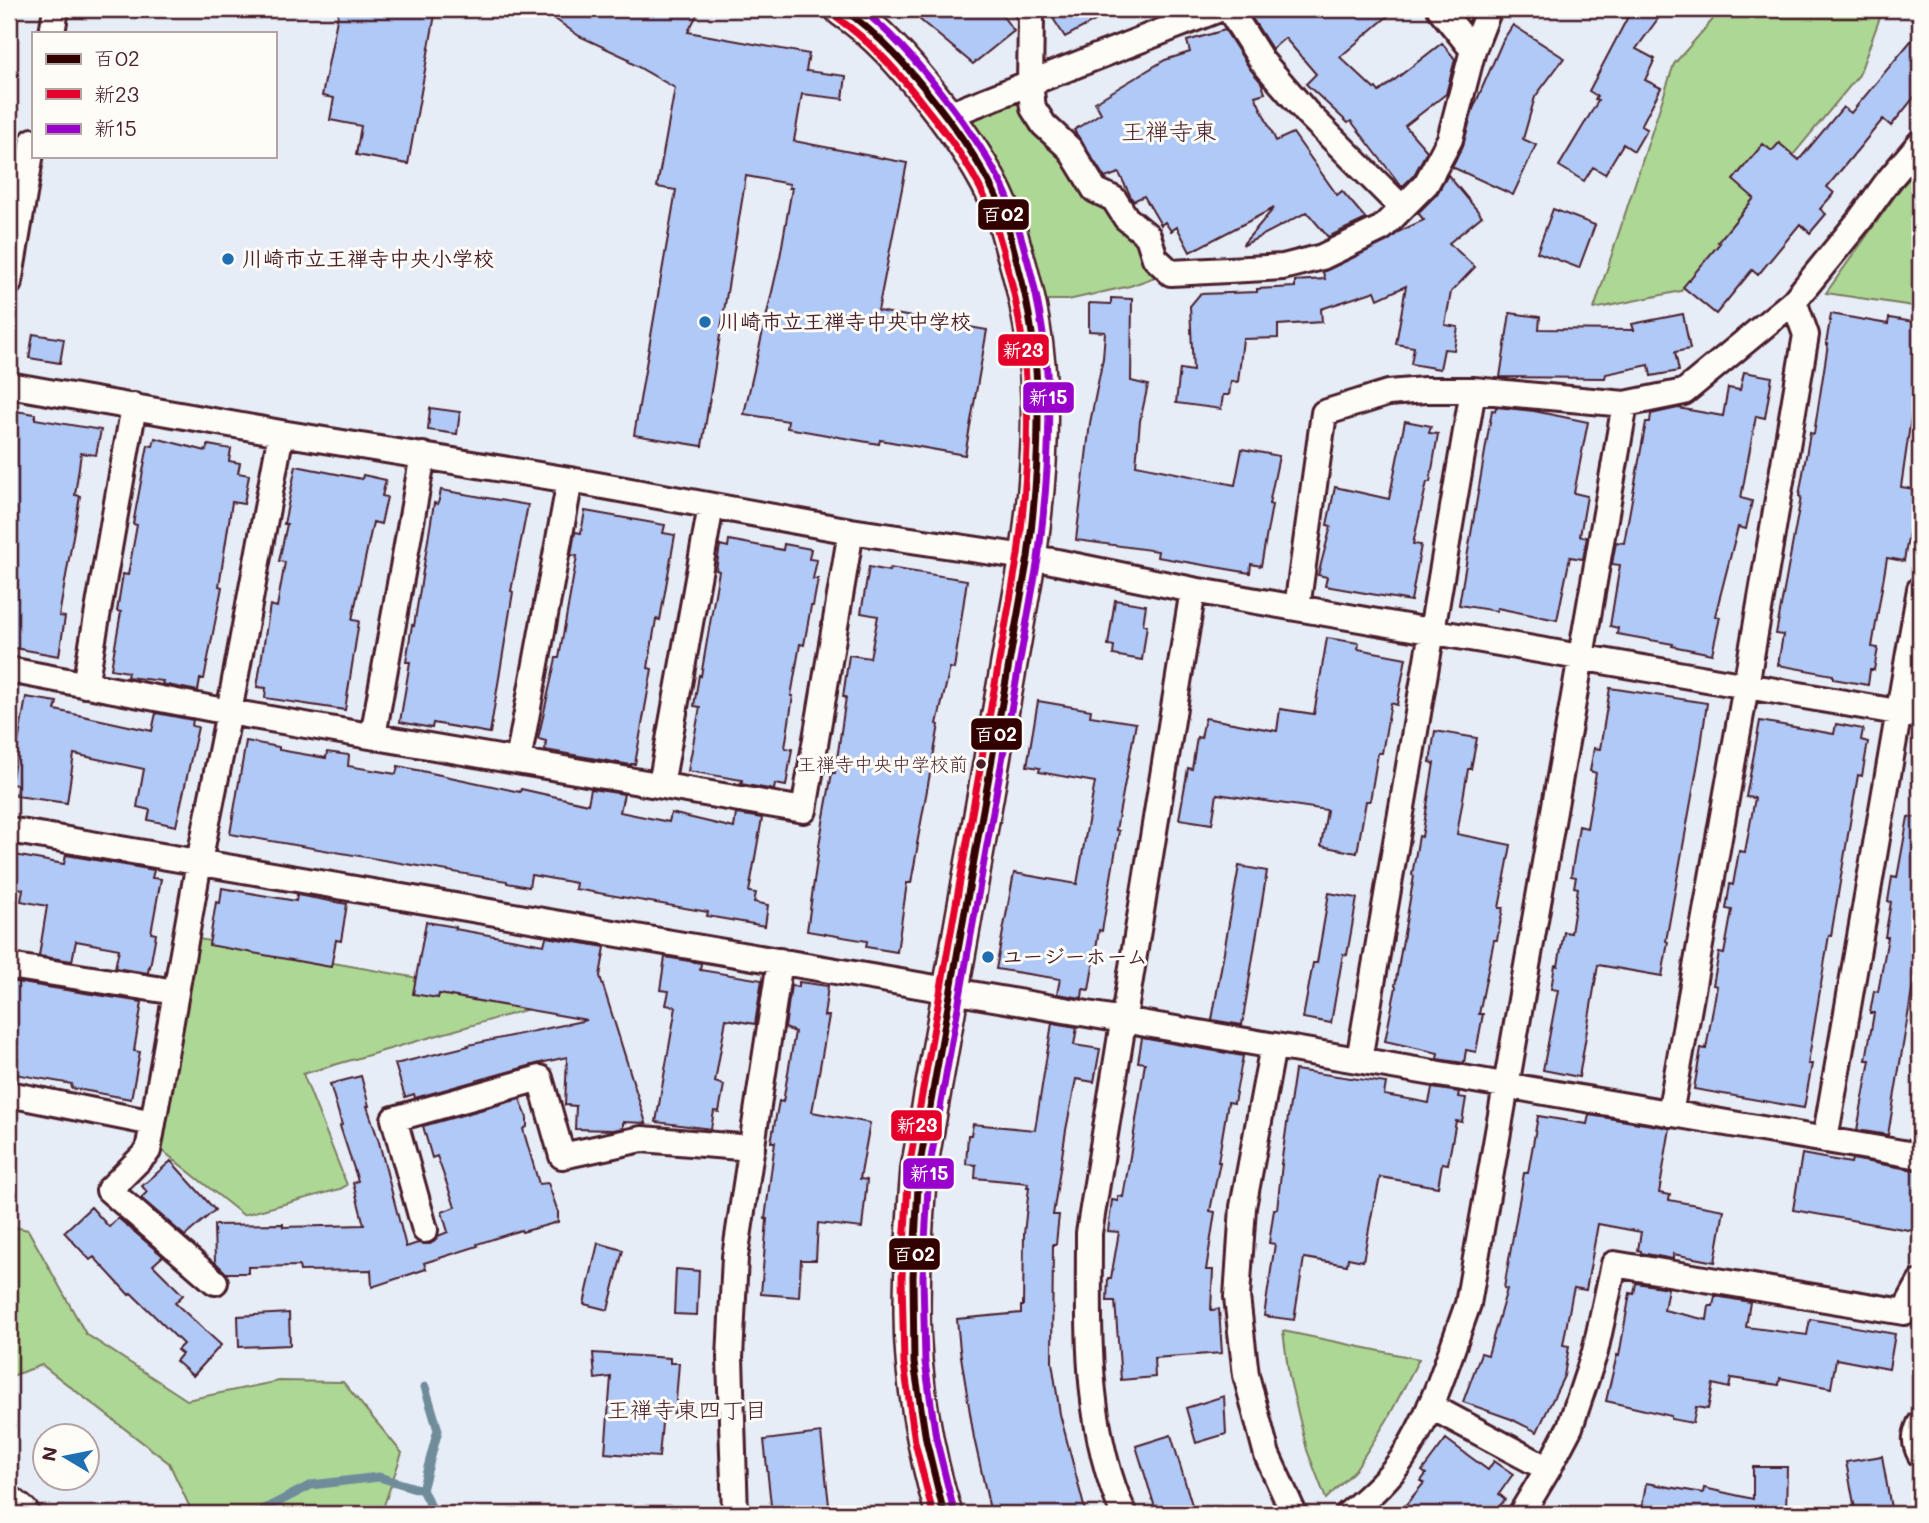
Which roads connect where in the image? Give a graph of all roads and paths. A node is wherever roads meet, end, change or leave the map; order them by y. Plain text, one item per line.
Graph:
1 (56, 9) edge
2 (843, 9) edge
3 (1027, 9) edge
4 (1219, 9) edge
5 (1229, 9) edge
6 (1440, 9) edge
7 (1489, 9) edge
8 (52, 32) edge
9 (1473, 50) junction
10 (1030, 84) junction
11 (946, 116) junction
12 (1920, 143) edge
13 (32, 147) edge
14 (1402, 208) junction
15 (9, 283) edge
16 (1794, 301) junction
17 (9, 385) edge
18 (1473, 390) junction
19 (1625, 404) junction
20 (134, 405) junction
21 (281, 433) junction
22 (423, 455) junction
23 (570, 480) junction
24 (711, 506) junction
25 (851, 531) junction
26 (1028, 557) junction
27 (1920, 589) edge
28 (1193, 590) junction
29 (1297, 608) junction
30 (1431, 631) junction
31 (1580, 657) junction
32 (9, 670) edge
33 (85, 685) junction
34 (1746, 686) junction
35 (229, 712) junction
36 (1910, 714) edge
37 (373, 736) junction
38 (518, 761) junction
39 (661, 785) junction
40 (9, 830) edge
41 (198, 862) junction
42 (780, 961) junction
43 (9, 965) edge
44 (951, 990) junction
45 (176, 992) junction
46 (1123, 1020) junction
47 (1273, 1046) junction
48 (1359, 1060) junction
49 (1506, 1086) junction
50 (9, 1094) edge
51 (1670, 1114) junction
52 (153, 1123) junction
53 (1825, 1140) junction
54 (752, 1148) junction
55 (1920, 1156) edge
56 (425, 1230) dead end
57 (215, 1282) dead end
58 (1920, 1283) edge
59 (1430, 1406) junction
60 (1920, 1424) edge
61 (1920, 1454) edge
62 (1548, 1469) junction
63 (9, 1504) edge
64 (21, 1514) edge
65 (735, 1514) edge
66 (944, 1514) edge
67 (1124, 1514) edge
68 (1294, 1514) edge
69 (1349, 1514) edge
70 (1521, 1514) edge

1 - 8 street
2 - 11 street
3 - 10 street
4 - 10 street
5 - 14 street
6 - 9 street
7 - 9 street
9 - 14 street
10 - 11 street
10 - 14 street
11 - 26 street
12 - 16 street
13 - 15 street
16 - 19 street
16 - 34 street
17 - 20 street
18 - 19 street
18 - 29 street
18 - 30 street
19 - 31 street
20 - 21 street
20 - 33 street
21 - 22 street
21 - 35 street
22 - 23 street
22 - 37 street
23 - 24 street
23 - 38 street
24 - 25 street
24 - 39 street
25 - 26 street
25 - 39 street
26 - 28 street
26 - 44 street
27 - 36 street
28 - 29 street
28 - 46 street
29 - 30 street
30 - 31 street
30 - 48 street
31 - 34 street
31 - 49 street
32 - 33 street
33 - 35 street
34 - 36 street
34 - 51 street
35 - 37 street
35 - 41 street
36 - 53 street
37 - 38 street
38 - 39 street
40 - 41 street
41 - 42 street
41 - 45 street
42 - 44 street
42 - 54 street
43 - 45 street
44 - 46 street
44 - 66 street
45 - 52 street
46 - 47 street
46 - 67 street
47 - 48 street
47 - 68 street
48 - 49 street
49 - 51 street
49 - 59 street
50 - 52 street
51 - 53 street
52 - 57 street
53 - 55 street
54 - 56 street
54 - 65 street
58 - 62 street
59 - 62 street
59 - 69 street
60 - 61 street
62 - 70 street
63 - 64 street

